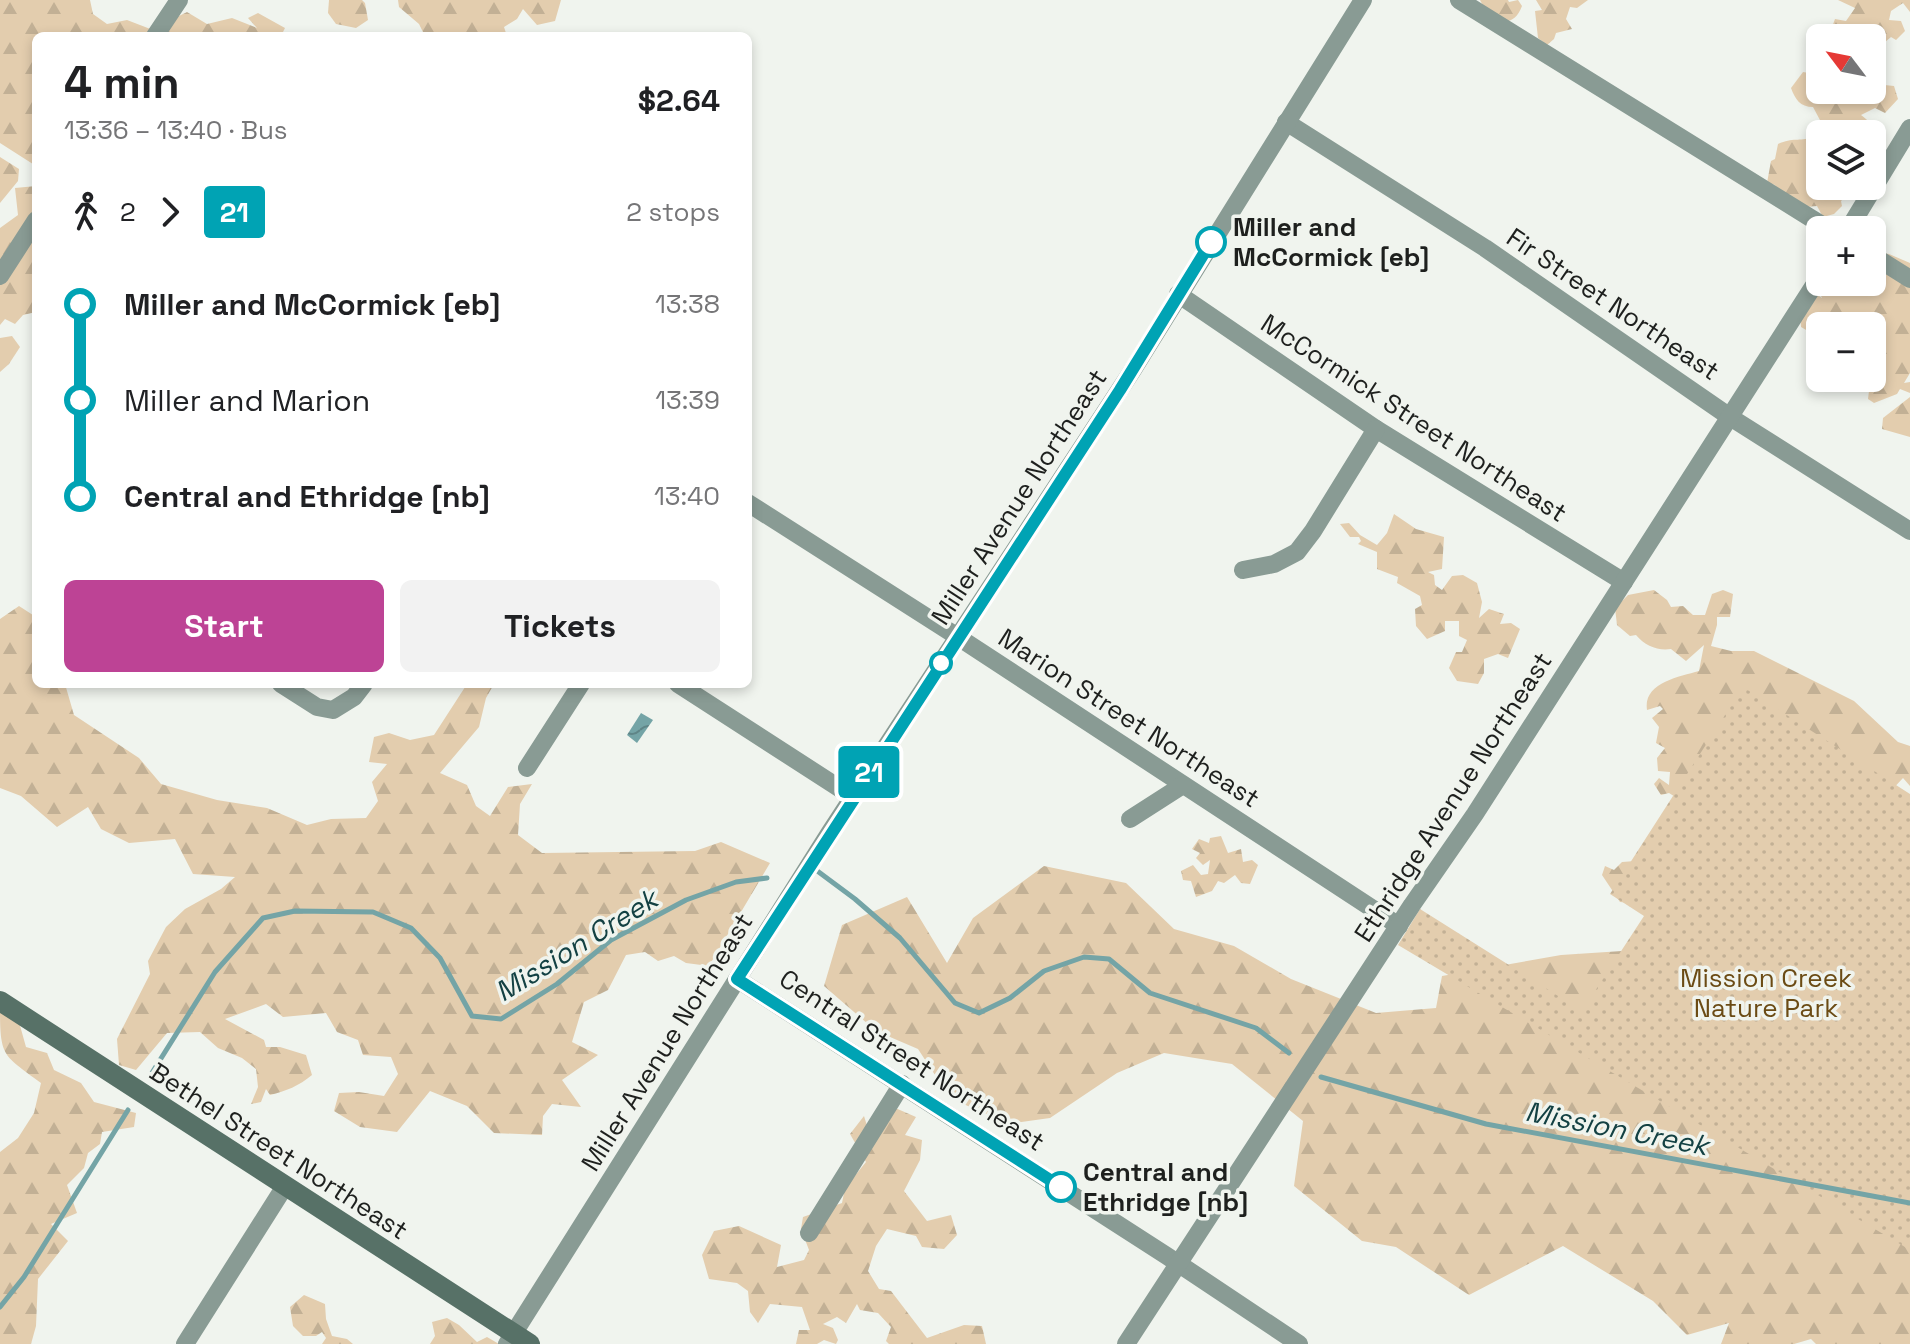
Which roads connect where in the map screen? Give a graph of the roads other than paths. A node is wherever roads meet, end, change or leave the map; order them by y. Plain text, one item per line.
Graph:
1 (179, 0) edge
2 (1363, 0) edge
3 (1459, 0) edge
4 (158, 32) edge
5 (1286, 122) junction
6 (1910, 128) edge
7 (1807, 216) edge
8 (1857, 216) edge
9 (32, 226) edge
10 (1886, 264) edge
11 (0, 276) edge
12 (1910, 279) edge
13 (1178, 294) junction
14 (1807, 296) edge
15 (1730, 417) junction
16 (1376, 429) junction
17 (752, 506) edge
18 (1910, 531) edge
19 (1243, 570) dead end
20 (1624, 582) junction
21 (958, 637) junction
22 (287, 688) edge
23 (578, 688) edge
24 (684, 688) edge
25 (359, 691) edge
26 (527, 768) dead end
27 (1183, 785) junction
28 (853, 797) junction
29 (1130, 819) dead end
30 (1399, 926) junction
31 (737, 979) junction
32 (0, 1001) edge
33 (902, 1084) junction
34 (285, 1186) junction
35 (809, 1233) dead end
36 (1178, 1263) junction
37 (517, 1341) edge
38 (185, 1344) edge
39 (1126, 1344) edge
40 (1299, 1344) edge

1 - 4 street
2 - 5 street, Miller Avenue Northeast
3 - 7 street
5 - 13 street, Miller Avenue Northeast
5 - 15 street, Fir Street Northeast
6 - 8 street
9 - 11 street
10 - 12 street
13 - 16 street, McCormick Street Northeast
13 - 21 street, Miller Avenue Northeast
14 - 15 street, Ethridge Avenue Northeast
15 - 18 street, Fir Street Northeast
15 - 20 street, Ethridge Avenue Northeast
16 - 19 street
16 - 20 street, McCormick Street Northeast
17 - 21 street, Marion Street Northeast
20 - 30 street, Ethridge Avenue Northeast
21 - 27 street, Marion Street Northeast
21 - 28 street, Miller Avenue Northeast
22 - 25 street
23 - 26 street
24 - 28 street
27 - 29 street
27 - 30 street, Marion Street Northeast
28 - 31 street, Miller Avenue Northeast
30 - 36 street, Ethridge Avenue Northeast
31 - 33 street, Central Street Northeast
31 - 37 street, Miller Avenue Northeast
32 - 34 street, Bethel Street Northeast
33 - 35 street
33 - 36 street, Central Street Northeast
34 - 37 street, Bethel Street Northeast
34 - 38 street
36 - 39 street, Ethridge Avenue Northeast
36 - 40 street, Central Street Northeast

